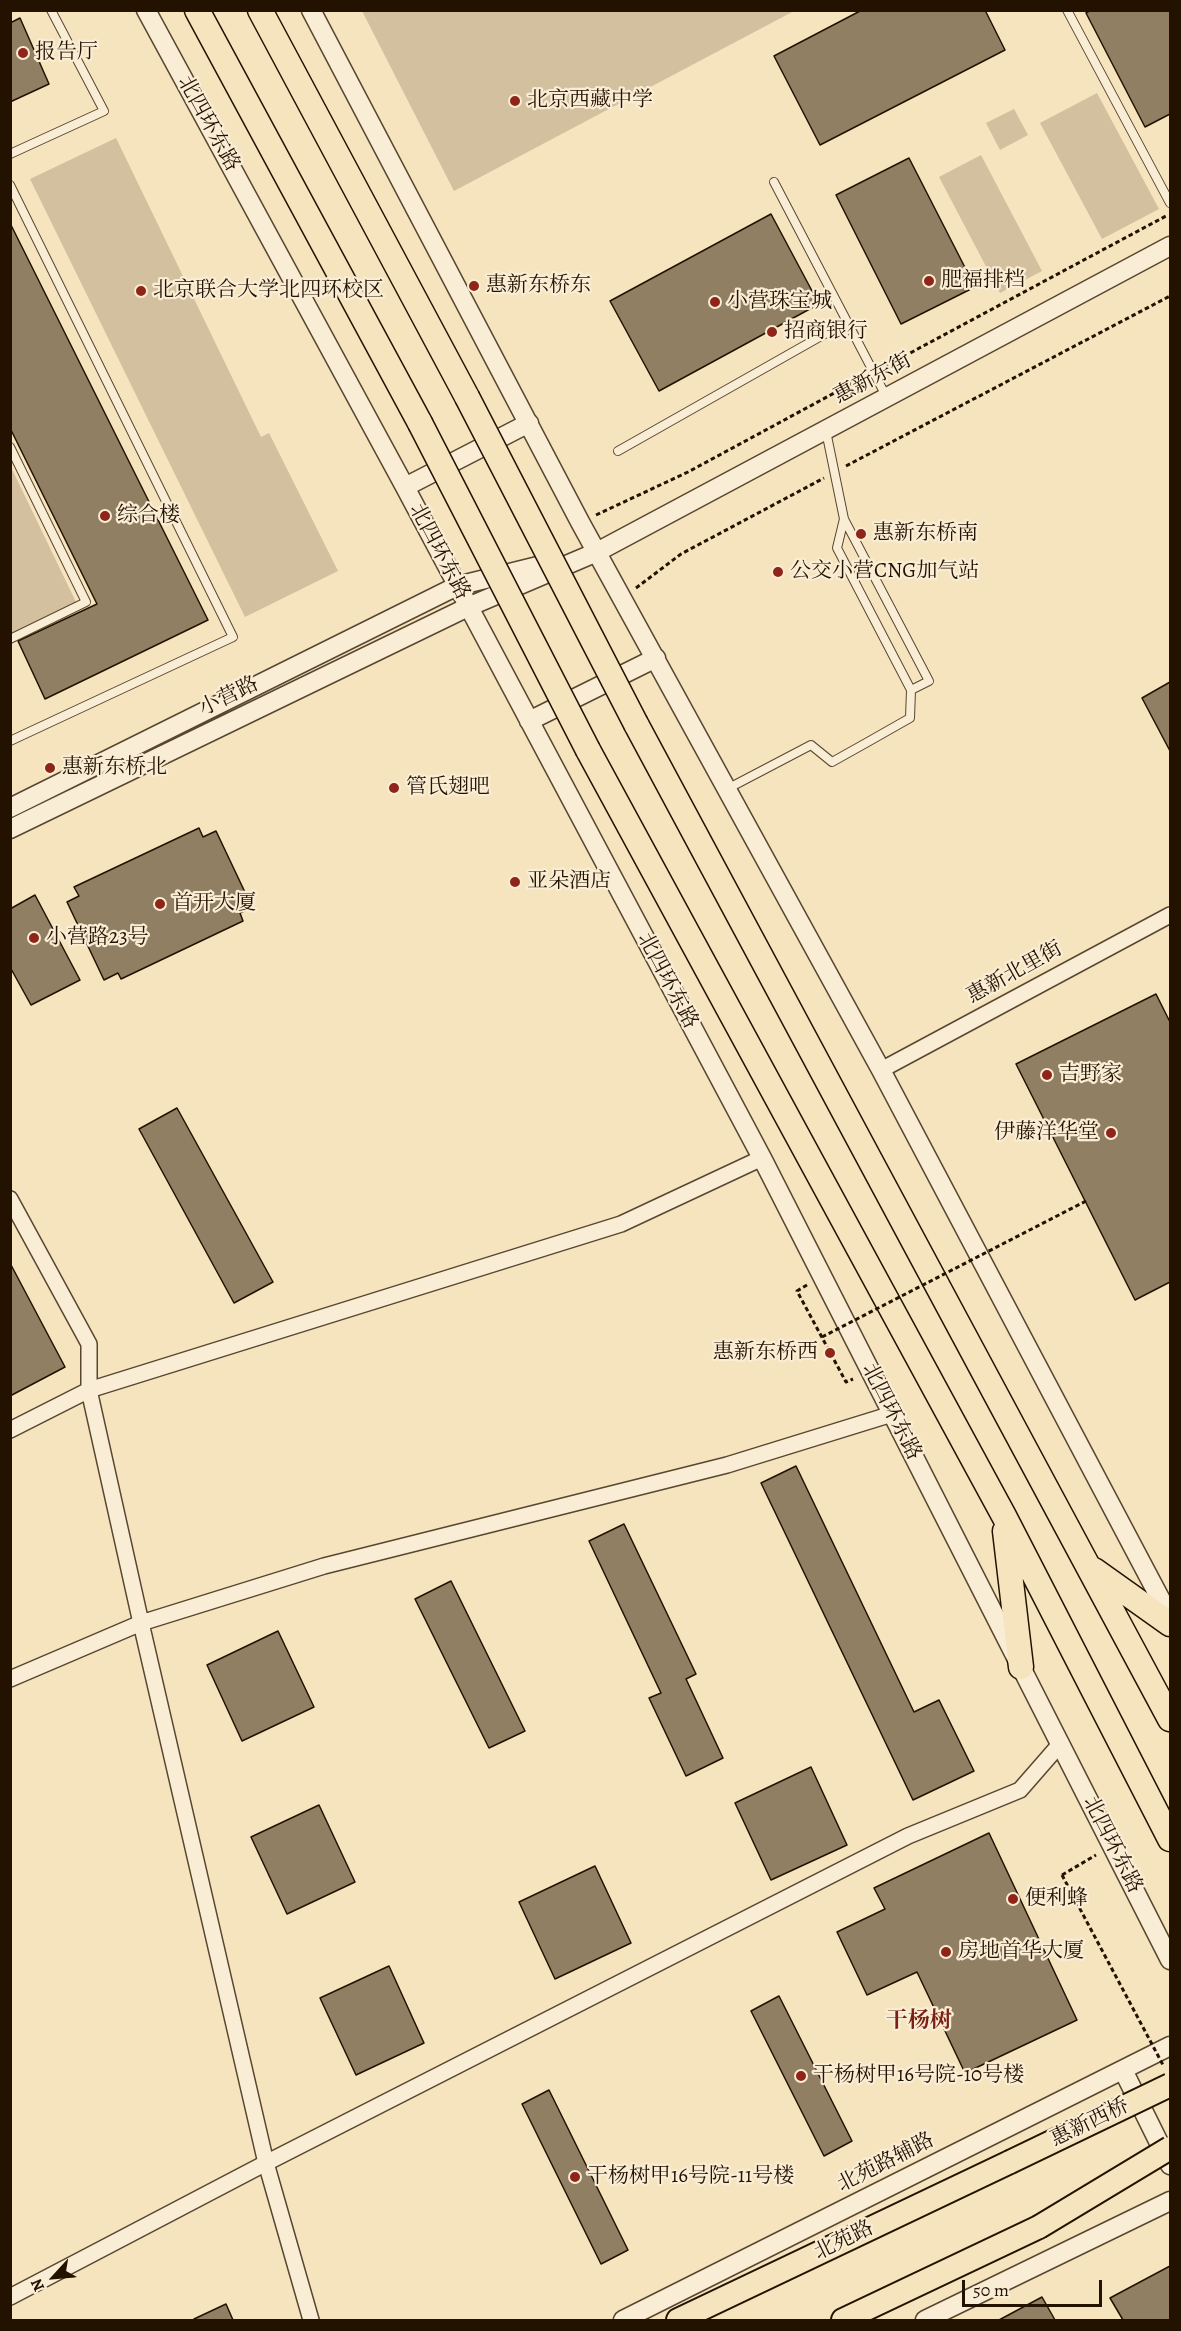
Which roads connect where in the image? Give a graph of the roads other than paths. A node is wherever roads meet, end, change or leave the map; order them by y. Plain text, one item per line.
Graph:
1 (51, 10) edge
2 (146, 10) edge
3 (197, 10) edge
4 (260, 10) edge
5 (311, 10) edge
6 (1067, 10) edge
7 (10, 154) edge
8 (774, 182) dead end
9 (10, 185) edge
10 (1170, 203) edge
11 (1170, 246) edge
12 (846, 322) junction
13 (886, 398) junction
14 (529, 423) junction
15 (826, 430) junction
16 (10, 447) edge
17 (618, 451) dead end
18 (405, 487) junction
19 (844, 519) junction
20 (597, 552) junction
21 (457, 586) junction
22 (468, 607) junction
23 (10, 639) edge
24 (656, 658) junction
25 (911, 690) junction
26 (530, 721) junction
27 (10, 741) edge
28 (727, 789) junction
29 (10, 808) edge
30 (10, 829) edge
31 (1170, 915) edge
32 (881, 1070) junction
33 (762, 1158) junction
34 (10, 1199) edge
35 (89, 1390) junction
36 (892, 1414) junction
37 (10, 1430) edge
38 (1004, 1516) junction
39 (1089, 1567) junction
40 (1170, 1617) edge
41 (141, 1623) junction
42 (1170, 1624) edge
43 (1021, 1667) junction
44 (10, 1679) edge
45 (1170, 1719) edge
46 (1061, 1743) junction
47 (1170, 1839) edge
48 (1170, 1960) edge
49 (1170, 2046) edge
50 (1123, 2070) junction
51 (1167, 2075) edge
52 (1170, 2148) edge
53 (1010, 2162) joint
54 (266, 2163) junction
55 (1170, 2165) edge
56 (1170, 2201) edge
57 (10, 2297) edge
58 (311, 2320) edge
59 (622, 2320) edge
60 (678, 2320) edge
61 (843, 2320) edge
62 (925, 2320) edge

1 - 7 lane
2 - 18 street, 北四环东路
3 - 38 highway, 北四环东路, bridge
4 - 39 highway, bridge
5 - 14 street
6 - 10 lane
8 - 12 lane
9 - 27 lane
11 - 13 street, 惠新东街
12 - 13 lane
12 - 17 lane
13 - 15 street, 惠新东街
14 - 18 street
14 - 20 street
15 - 19 lane
15 - 20 street, 惠新东街
16 - 23 lane
18 - 21 street, 北四环东路
19 - 25 lane
19 - 25 lane
20 - 21 street, 小营路
20 - 22 street, 小营路
20 - 24 street
21 - 22 street, 北四环东路
21 - 29 street, 小营路
22 - 26 street, 北四环东路
22 - 30 street, 小营路
24 - 26 street
24 - 28 street
25 - 28 lane
26 - 33 street, 北四环东路
28 - 32 street
31 - 32 street, 惠新北里街
32 - 40 street
33 - 35 street
33 - 36 street, 北四环东路
34 - 35 street
35 - 37 street
35 - 41 street
36 - 41 street
36 - 43 street, 北四环东路
38 - 43 highway
38 - 47 highway, 北四环东路
39 - 42 highway
39 - 45 highway
41 - 44 street
41 - 54 street
43 - 46 street, 北四环东路
46 - 48 street, 北四环东路
46 - 54 street
49 - 50 street, 北苑路辅路
50 - 55 street
50 - 59 street, 北苑路辅路
51 - 53 main road, 惠新西桥, bridge
52 - 61 main road, bridge
53 - 60 main road, 北苑路
54 - 57 street
54 - 58 street
56 - 62 street

